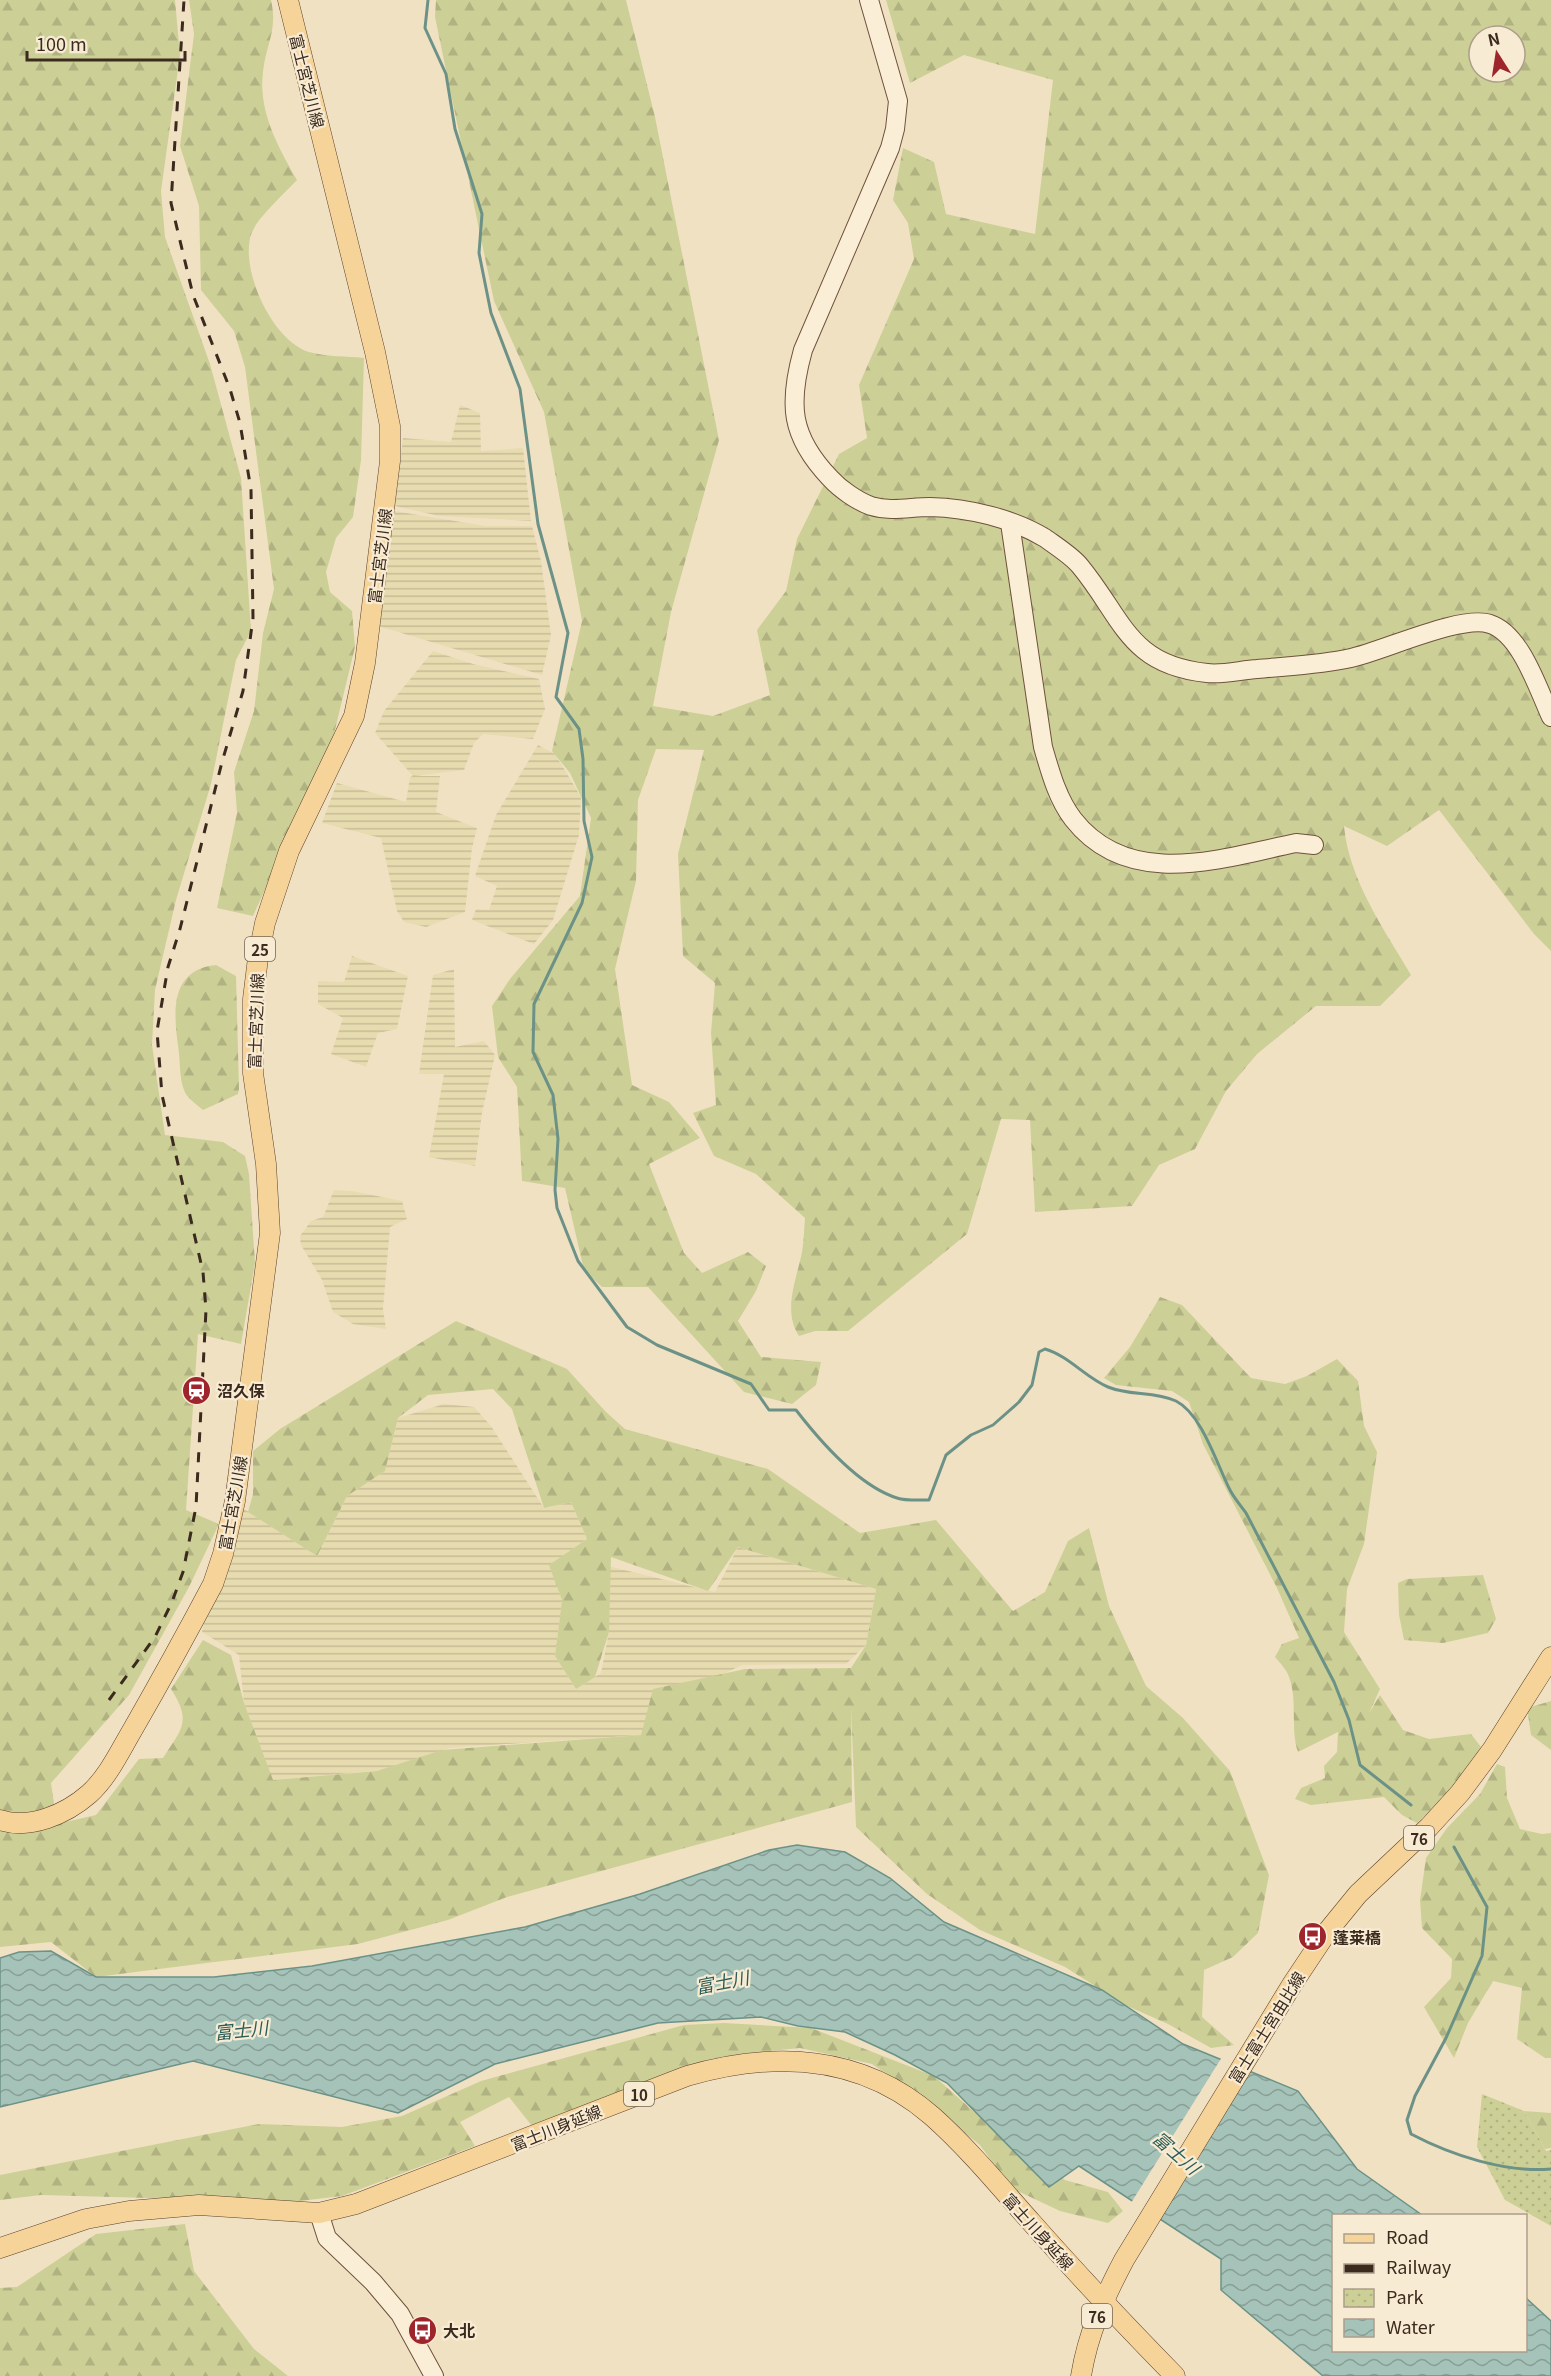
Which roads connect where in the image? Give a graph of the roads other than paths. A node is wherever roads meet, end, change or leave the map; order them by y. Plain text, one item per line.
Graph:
1 (288, 0) edge
2 (869, 0) edge
3 (1010, 524) junction
4 (1551, 717) edge
5 (1314, 845) dead end
6 (1551, 1657) edge
7 (0, 1820) edge
8 (319, 2213) junction
9 (0, 2248) edge
10 (1102, 2301) junction
11 (434, 2376) edge
12 (1081, 2376) edge
13 (1175, 2376) edge

1 - 7 main road, 富士宮芝川線 / 25
2 - 3 street
3 - 4 street
3 - 5 street
6 - 10 main road, 富士富士宮由比線 / 76
8 - 9 main road, 富士川身延線 / 10
8 - 10 main road, 富士川身延線 / 10
8 - 11 street
10 - 12 main road, 富士富士宮由比線 / 76
10 - 13 main road, 富士川身延線 / 10

